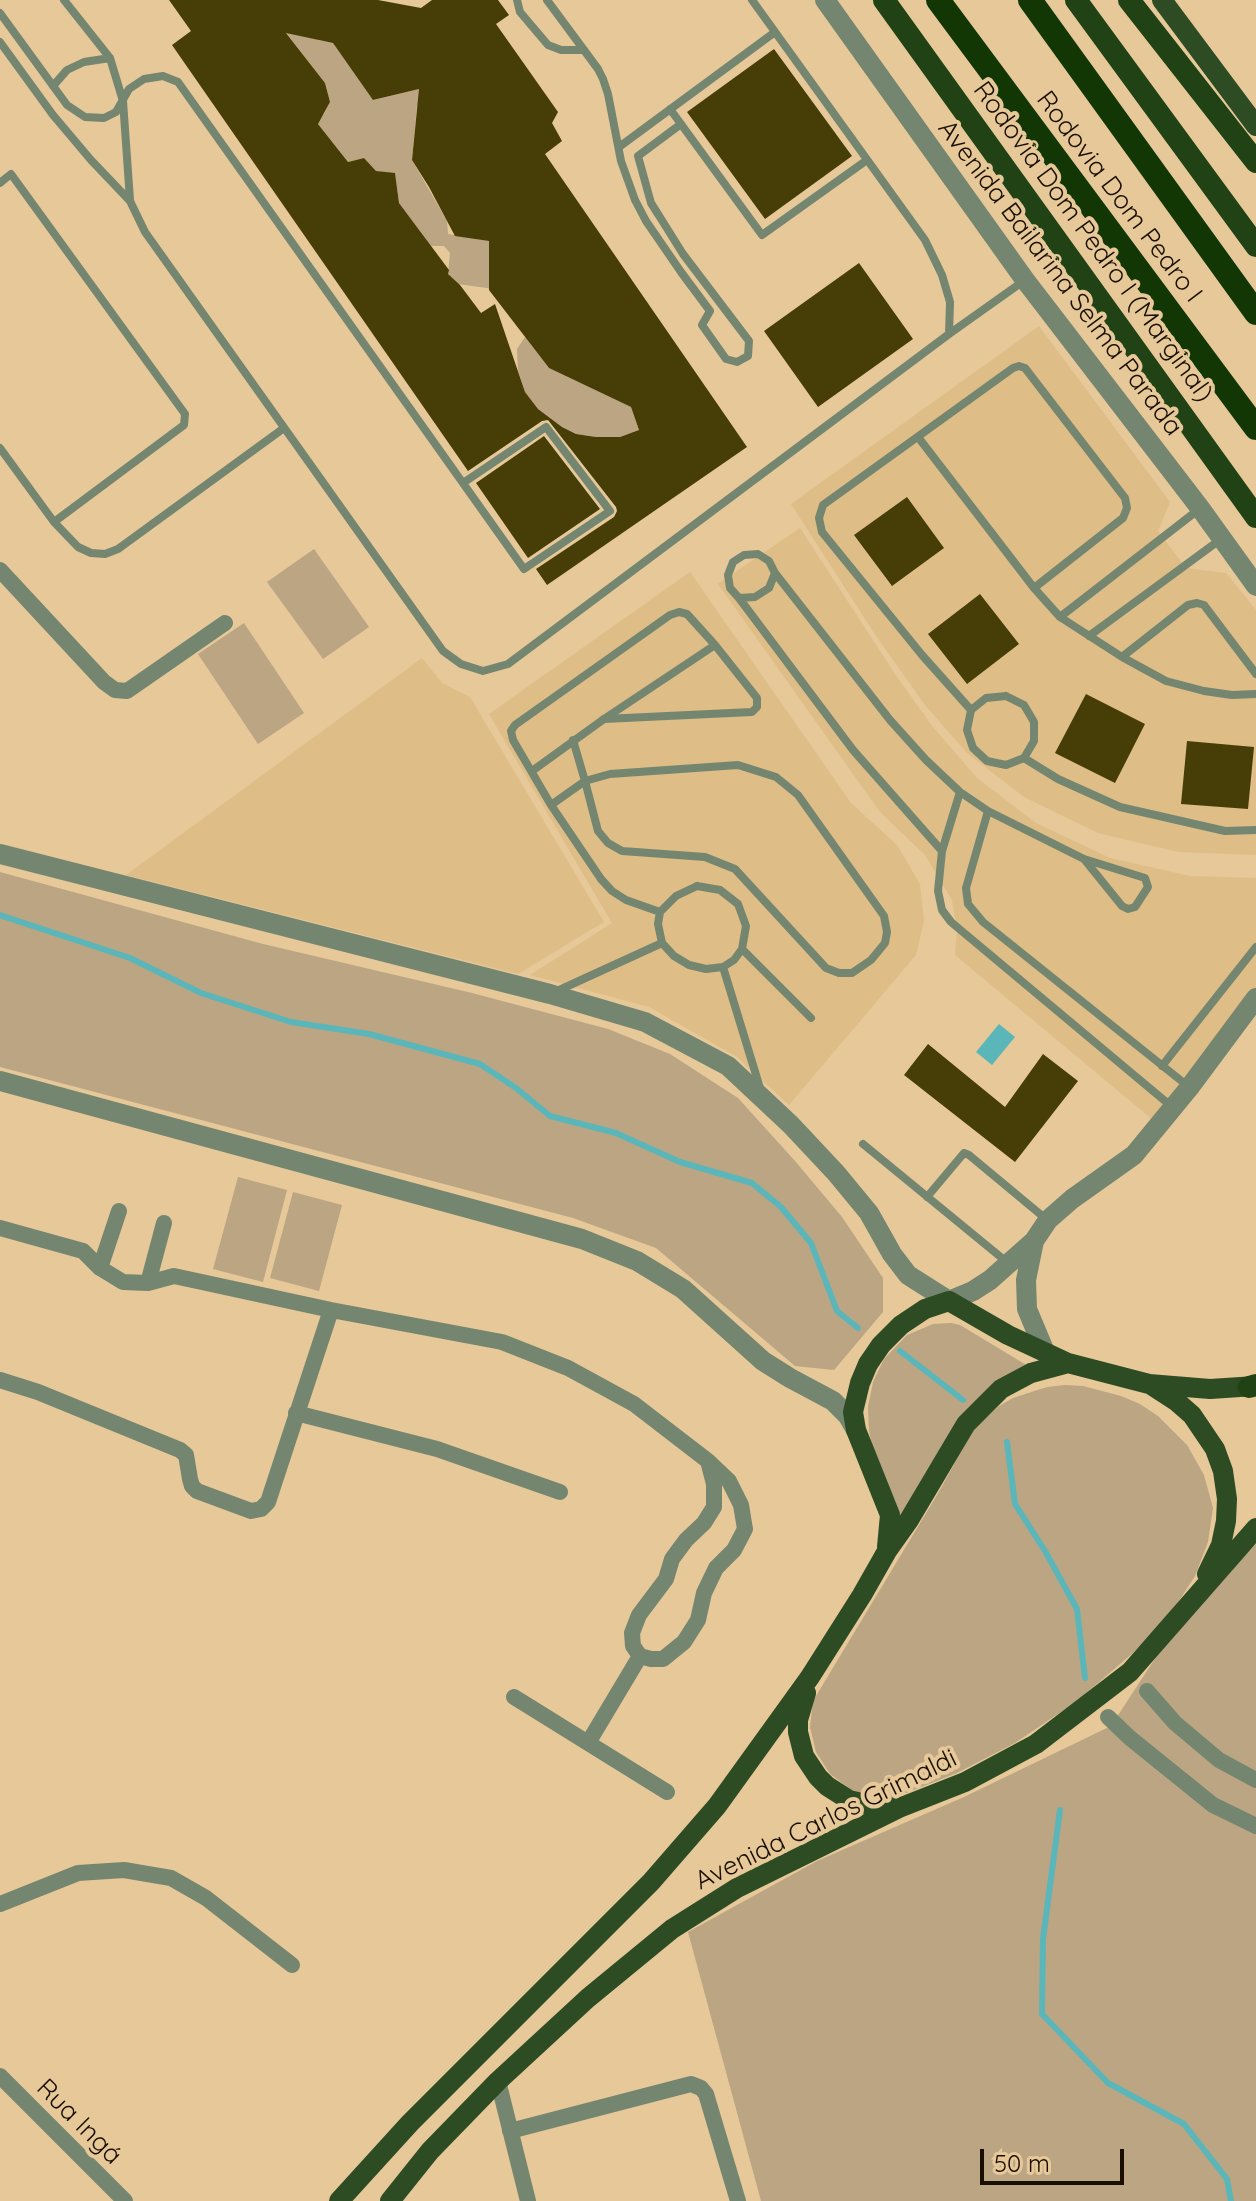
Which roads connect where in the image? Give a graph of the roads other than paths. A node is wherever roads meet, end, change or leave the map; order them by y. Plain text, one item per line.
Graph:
1 (64, 0) edge
2 (517, 0) edge
3 (547, 0) edge
4 (752, 0) edge
5 (825, 0) edge
6 (884, 0) edge
7 (938, 0) edge
8 (1030, 0) edge
9 (1076, 0) edge
10 (1129, 0) edge
11 (1162, 0) edge
12 (0, 13) edge
13 (775, 32) junction
14 (0, 42) edge
15 (584, 50) junction
16 (110, 58) junction
17 (53, 86) junction
18 (123, 101) junction
19 (670, 109) junction
20 (681, 124) junction
21 (1256, 126) edge
22 (619, 147) junction
23 (867, 160) junction
24 (1256, 162) edge
25 (0, 183) edge
26 (130, 201) junction
27 (1256, 246) edge
28 (1025, 280) junction
29 (1256, 313) edge
30 (949, 334) junction
31 (284, 428) junction
32 (1256, 428) edge
33 (918, 437) junction
34 (0, 448) edge
35 (463, 483) junction
36 (1200, 508) junction
37 (1256, 517) edge
38 (54, 522) junction
39 (1222, 539) junction
40 (0, 570) edge
41 (775, 573) junction
42 (1256, 586) edge
43 (1034, 588) junction
44 (739, 598) junction
45 (1060, 617) junction
46 (225, 623) dead end
47 (1089, 636) junction
48 (715, 645) junction
49 (1122, 657) junction
50 (1256, 674) edge
51 (1256, 694) edge
52 (971, 710) junction
53 (604, 719) junction
54 (573, 740) junction
55 (1024, 758) junction
56 (532, 771) junction
57 (585, 781) junction
58 (960, 792) junction
59 (551, 805) junction
60 (988, 811) junction
61 (1256, 830) edge
62 (942, 851) junction
63 (0, 854) edge
64 (1084, 859) junction
65 (660, 912) junction
66 (662, 943) junction
67 (1256, 947) edge
68 (742, 949) junction
69 (723, 967) junction
70 (550, 994) junction
71 (1256, 998) edge
72 (811, 1018) dead end
73 (1162, 1066) junction
74 (0, 1081) edge
75 (1189, 1088) junction
76 (763, 1099) junction
77 (1173, 1108) junction
78 (863, 1144) dead end
79 (927, 1197) junction
80 (119, 1211) dead end
81 (1048, 1220) junction
82 (164, 1223) dead end
83 (0, 1228) edge
84 (1034, 1241) junction
85 (1009, 1264) junction
86 (100, 1268) junction
87 (148, 1283) junction
88 (949, 1301) junction
89 (331, 1310) junction
90 (1045, 1352) junction
91 (1068, 1363) junction
92 (0, 1380) edge
93 (1149, 1384) junction
94 (1254, 1386) edge
95 (296, 1413) junction
96 (856, 1430) junction
97 (708, 1461) junction
98 (560, 1492) dead end
99 (1256, 1528) edge
100 (887, 1551) junction
101 (1192, 1602) junction
102 (640, 1656) junction
103 (810, 1677) junction
104 (1147, 1691) dead end
105 (514, 1697) dead end
106 (1108, 1717) dead end
107 (588, 1743) junction
108 (1256, 1780) edge
109 (667, 1792) dead end
110 (899, 1808) junction
111 (1256, 1826) edge
112 (0, 1904) edge
113 (292, 1965) dead end
114 (0, 2076) edge
115 (498, 2081) junction
116 (510, 2131) junction
117 (91, 2167) junction
118 (113, 2201) edge
119 (125, 2201) edge
120 (339, 2201) edge
121 (390, 2201) edge
122 (528, 2201) edge
123 (738, 2201) edge

1 - 16 lane
2 - 15 lane
3 - 15 lane
4 - 13 lane
5 - 28 street, Avenida Bailarina Selma Parada
6 - 37 highway, Rodovia Dom Pedro I (Marginal)
7 - 32 highway, Rodovia Dom Pedro I
8 - 29 highway, Rodovia Dom Pedro I
9 - 27 highway
10 - 24 highway
11 - 21 main road
12 - 17 lane
13 - 19 lane
13 - 23 lane
14 - 26 lane
15 - 22 lane
16 - 17 lane
16 - 18 lane
17 - 18 lane
18 - 26 lane
18 - 35 lane
19 - 20 lane
19 - 22 lane
20 - 22 lane
20 - 23 lane
23 - 30 lane
25 - 38 lane
26 - 31 lane
28 - 30 lane
28 - 36 street, Avenida Bailarina Selma Parada
30 - 31 lane
31 - 38 lane
33 - 43 lane
33 - 43 lane
33 - 52 lane
34 - 38 lane
35 - 35 lane
36 - 39 street, Avenida Bailarina Selma Parada
36 - 45 lane
39 - 42 street, Avenida Bailarina Selma Parada
39 - 47 lane
40 - 46 street
41 - 44 lane
41 - 44 lane
41 - 58 lane
43 - 45 lane
44 - 62 lane
45 - 47 lane
47 - 49 lane
48 - 53 lane
48 - 53 lane
48 - 56 lane
49 - 50 lane
49 - 51 lane
52 - 55 lane
52 - 55 lane
53 - 54 lane
54 - 56 lane
54 - 57 lane
55 - 61 lane
56 - 59 lane
57 - 57 lane
57 - 59 lane
58 - 60 lane
58 - 62 lane
59 - 65 lane
60 - 64 lane
60 - 73 lane
62 - 77 lane
63 - 70 street
64 - 64 lane
65 - 66 lane
65 - 68 lane
66 - 69 lane
66 - 70 lane
67 - 73 lane
68 - 69 lane
68 - 72 lane
69 - 76 lane
70 - 76 street
71 - 75 street
73 - 75 lane
74 - 96 street
75 - 77 street
76 - 88 street
77 - 81 street
78 - 79 lane
79 - 81 lane
79 - 85 lane
80 - 86 street
81 - 84 street
82 - 87 street
83 - 86 street
84 - 85 street
84 - 90 street
85 - 88 street
86 - 87 street
87 - 89 street
88 - 90 main road
88 - 96 main road, Avenida Carlos Grimaldi
89 - 95 street
89 - 97 street
90 - 91 main road
91 - 93 main road
91 - 100 main road, Avenida Carlos Grimaldi
92 - 95 street
93 - 94 main road
93 - 101 main road
95 - 98 street
96 - 100 main road, Avenida Carlos Grimaldi
97 - 102 street
97 - 102 street
99 - 101 main road, Avenida Carlos Grimaldi
100 - 103 main road, Avenida Carlos Grimaldi
101 - 110 main road, Avenida Carlos Grimaldi
102 - 107 street
103 - 110 main road
103 - 120 main road, Avenida Carlos Grimaldi
104 - 108 street
105 - 107 street
106 - 111 street
107 - 109 street
110 - 115 main road, Avenida Carlos Grimaldi
112 - 113 street
114 - 117 street, Rua Ingá
115 - 116 street
115 - 121 main road, Avenida Carlos Grimaldi
116 - 122 street
116 - 123 street
117 - 118 street
117 - 119 street, Rua Ingá

